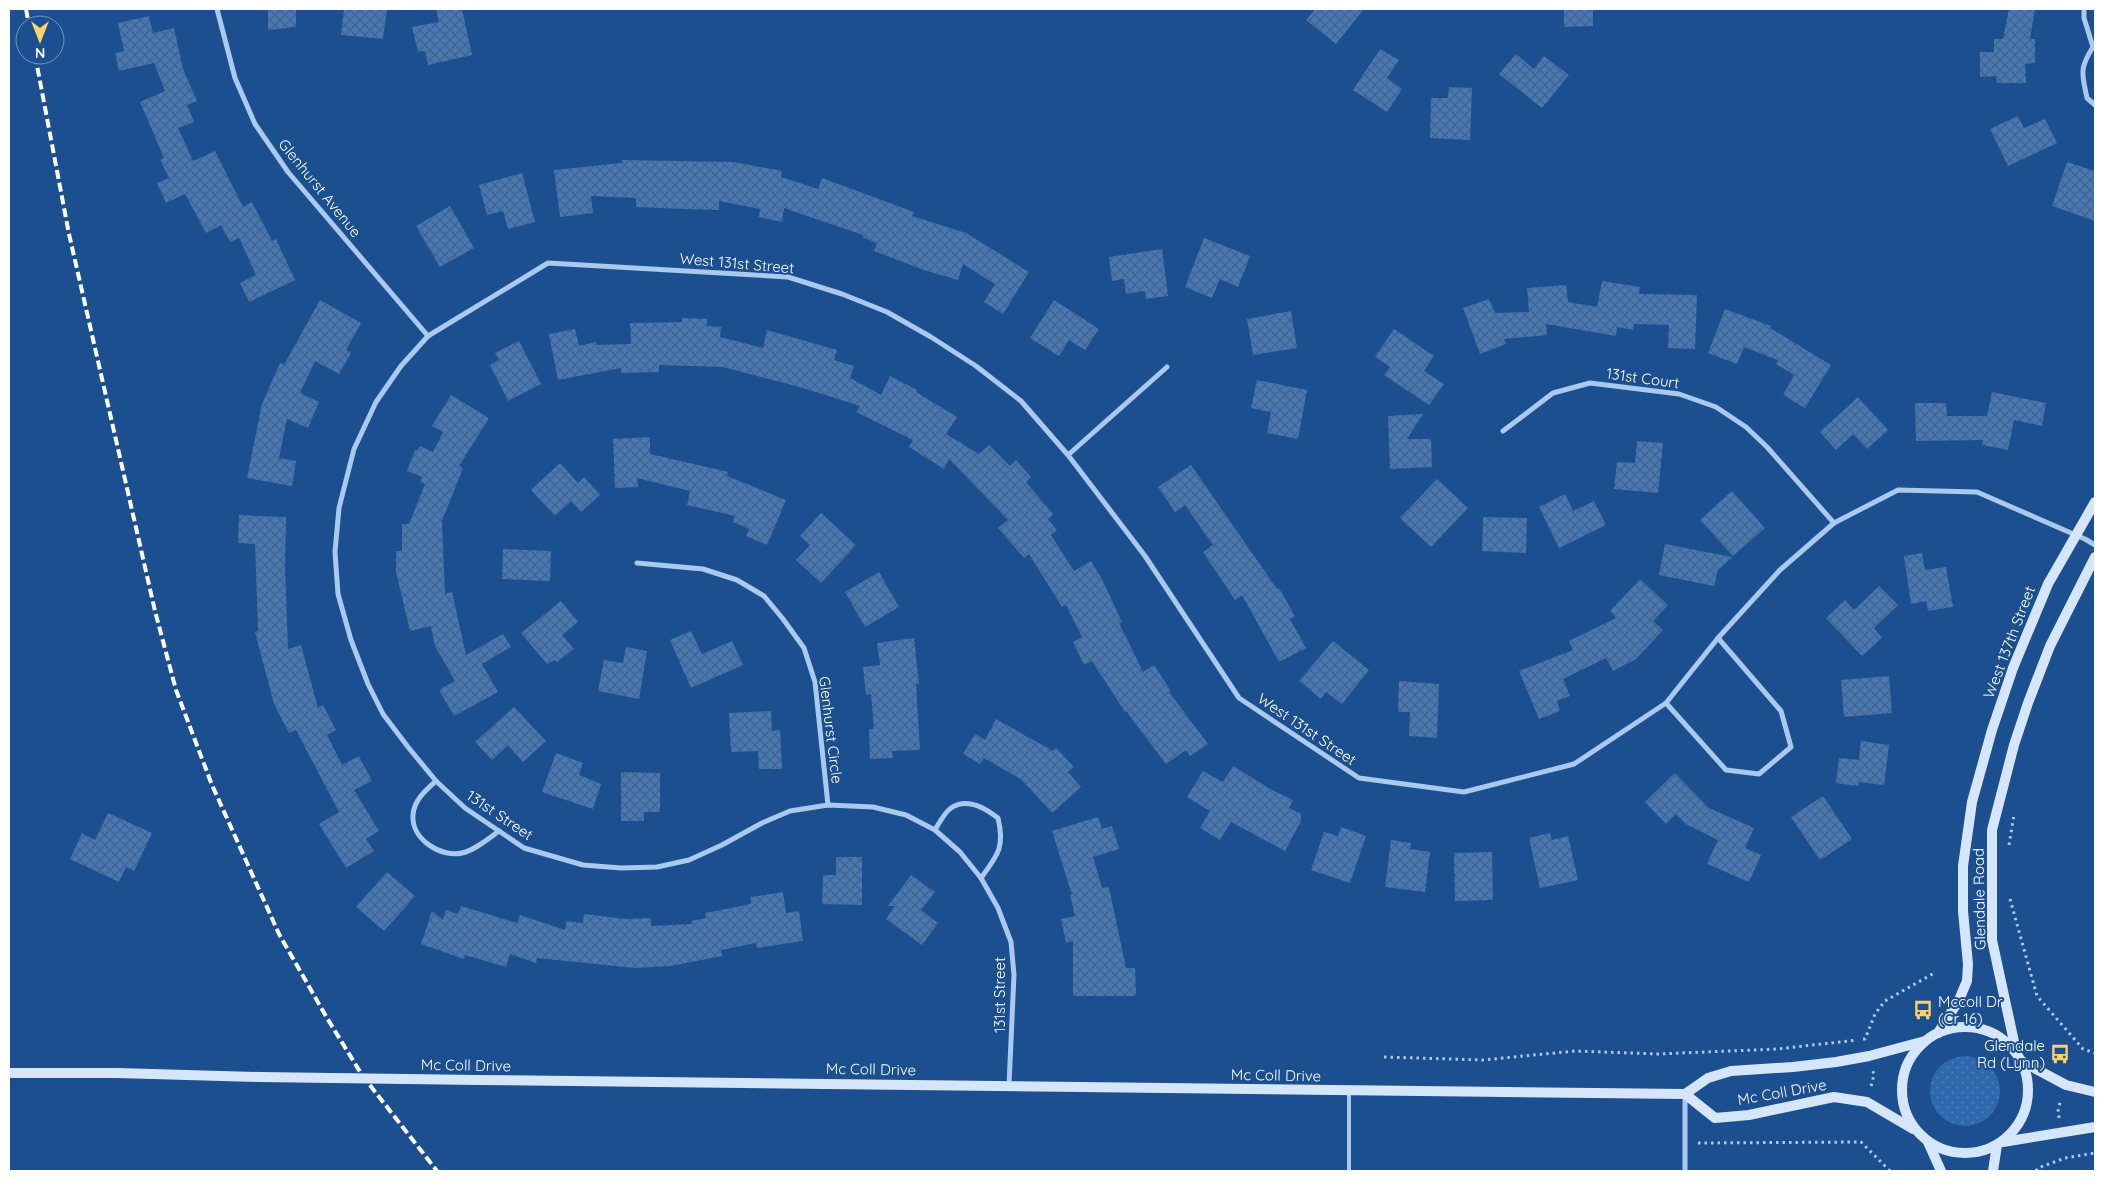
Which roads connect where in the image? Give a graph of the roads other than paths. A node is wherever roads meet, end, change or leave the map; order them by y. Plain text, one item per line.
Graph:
1 (217, 9) edge
2 (2084, 9) edge
3 (2094, 47) edge
4 (2095, 105) edge
5 (428, 336) junction
6 (1167, 367) dead end
7 (1502, 431) dead end
8 (1068, 455) junction
9 (2095, 502) edge
10 (1834, 523) junction
11 (2075, 534) junction
12 (2095, 545) edge
13 (2095, 557) edge
14 (637, 563) dead end
15 (1718, 638) junction
16 (1666, 703) junction
17 (436, 781) junction
18 (1972, 802) joint
19 (828, 805) junction
20 (935, 830) junction
21 (499, 831) junction
22 (981, 878) junction
23 (1938, 1033) junction
24 (1925, 1041) junction
25 (2016, 1052) junction
26 (2023, 1062) junction
27 (9, 1073) edge
28 (1009, 1085) junction
29 (1348, 1091) junction
30 (2095, 1092) edge
31 (1685, 1094) junction
32 (2095, 1127) edge
33 (1916, 1131) junction
34 (1928, 1142) junction
35 (2000, 1144) junction
36 (1349, 1171) edge
37 (1685, 1171) edge
38 (1941, 1171) edge
39 (1993, 1171) edge

1 - 5 street, Glenhurst Avenue
2 - 3 street
3 - 4 street
5 - 8 street, West 131st Street
5 - 17 street, 131st Street
6 - 8 street
7 - 10 street, 131st Court
8 - 16 street, West 131st Street
9 - 11 main road, West 137th Street
10 - 11 street, West 131st Street
10 - 15 street, West 131st Street
11 - 12 street, West 131st Street
11 - 18 main road, West 137th Street
13 - 25 main road, Glendale Road
14 - 19 street, Glenhurst Circle
15 - 16 street, West 131st Street
15 - 16 street
17 - 21 street, 131st Street
17 - 21 street
18 - 23 main road, Glendale Road
19 - 20 street, 131st Street
19 - 21 street, 131st Street
20 - 22 street, 131st Street
20 - 22 street
22 - 28 street, 131st Street
23 - 24 main road
23 - 25 main road
24 - 31 main road, Mc Coll Drive
24 - 33 main road
25 - 26 main road
26 - 30 main road
26 - 35 main road
27 - 28 main road, Mc Coll Drive, bridge
28 - 29 main road, Mc Coll Drive
29 - 31 main road, Mc Coll Drive
29 - 36 lane
31 - 33 main road, Mc Coll Drive
31 - 37 street
32 - 35 main road
33 - 34 main road
34 - 35 main road
34 - 38 main road
35 - 39 main road

